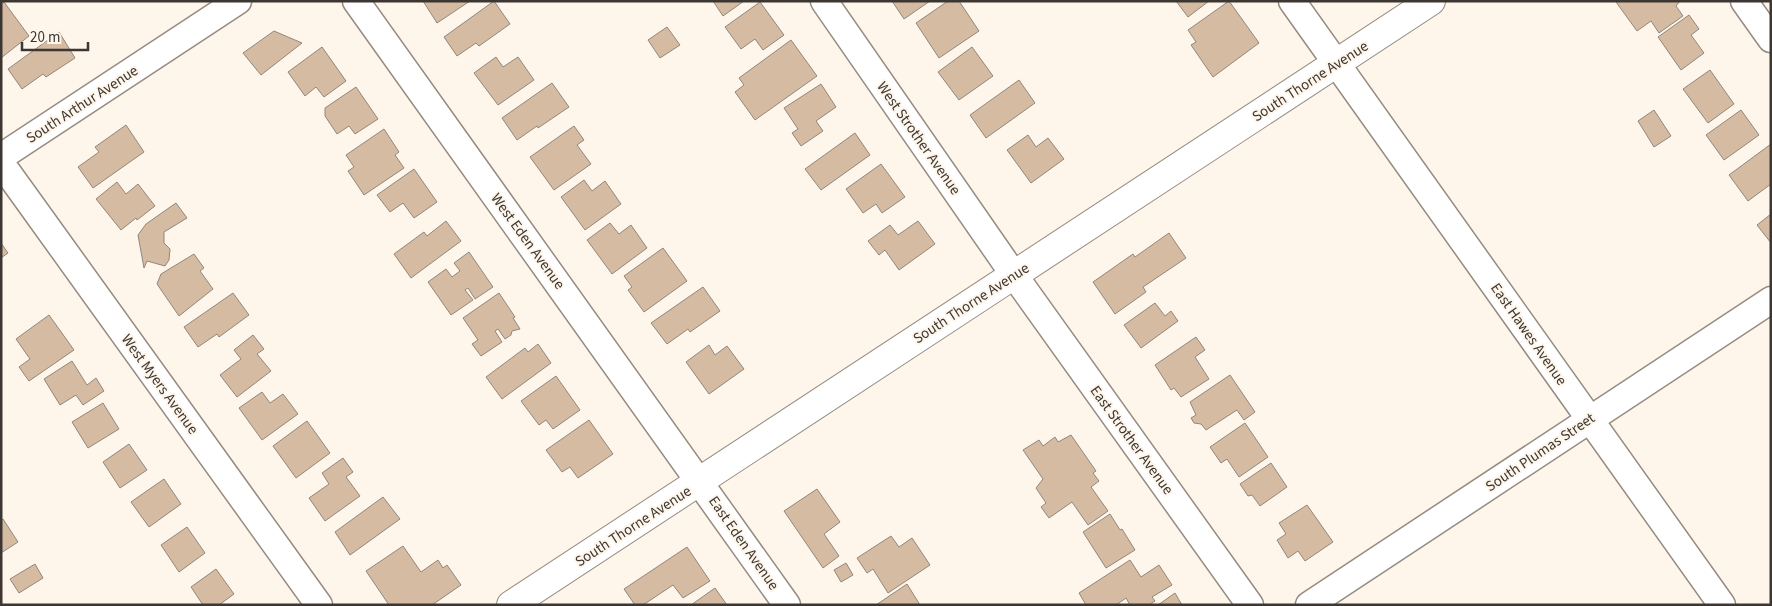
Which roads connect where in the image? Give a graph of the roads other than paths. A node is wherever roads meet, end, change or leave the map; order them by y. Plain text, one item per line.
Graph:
1 (238, 1) edge
2 (356, 1) edge
3 (824, 1) edge
4 (1292, 1) edge
5 (1431, 1) edge
6 (1744, 1) edge
7 (1771, 39) edge
8 (1336, 64) junction
9 (1, 157) edge
10 (1, 163) edge
11 (1014, 275) junction
12 (1771, 300) edge
13 (1590, 419) junction
14 (700, 481) junction
15 (319, 605) edge
16 (511, 605) edge
17 (787, 605) edge
18 (1250, 605) edge
19 (1310, 605) edge
20 (1722, 605) edge

1 - 9 street, South Arthur Avenue
2 - 14 street, West Eden Avenue
3 - 11 street, West Strother Avenue
4 - 8 street, East Hawes Avenue
5 - 8 main road, South Thorne Avenue
6 - 7 street
8 - 11 main road, South Thorne Avenue
8 - 13 street, East Hawes Avenue
10 - 15 street, West Myers Avenue
11 - 14 main road, South Thorne Avenue
11 - 18 street, East Strother Avenue
12 - 13 street, South Plumas Street
13 - 19 street, South Plumas Street
13 - 20 street, East Hawes Avenue
14 - 16 main road, South Thorne Avenue
14 - 17 street, East Eden Avenue

